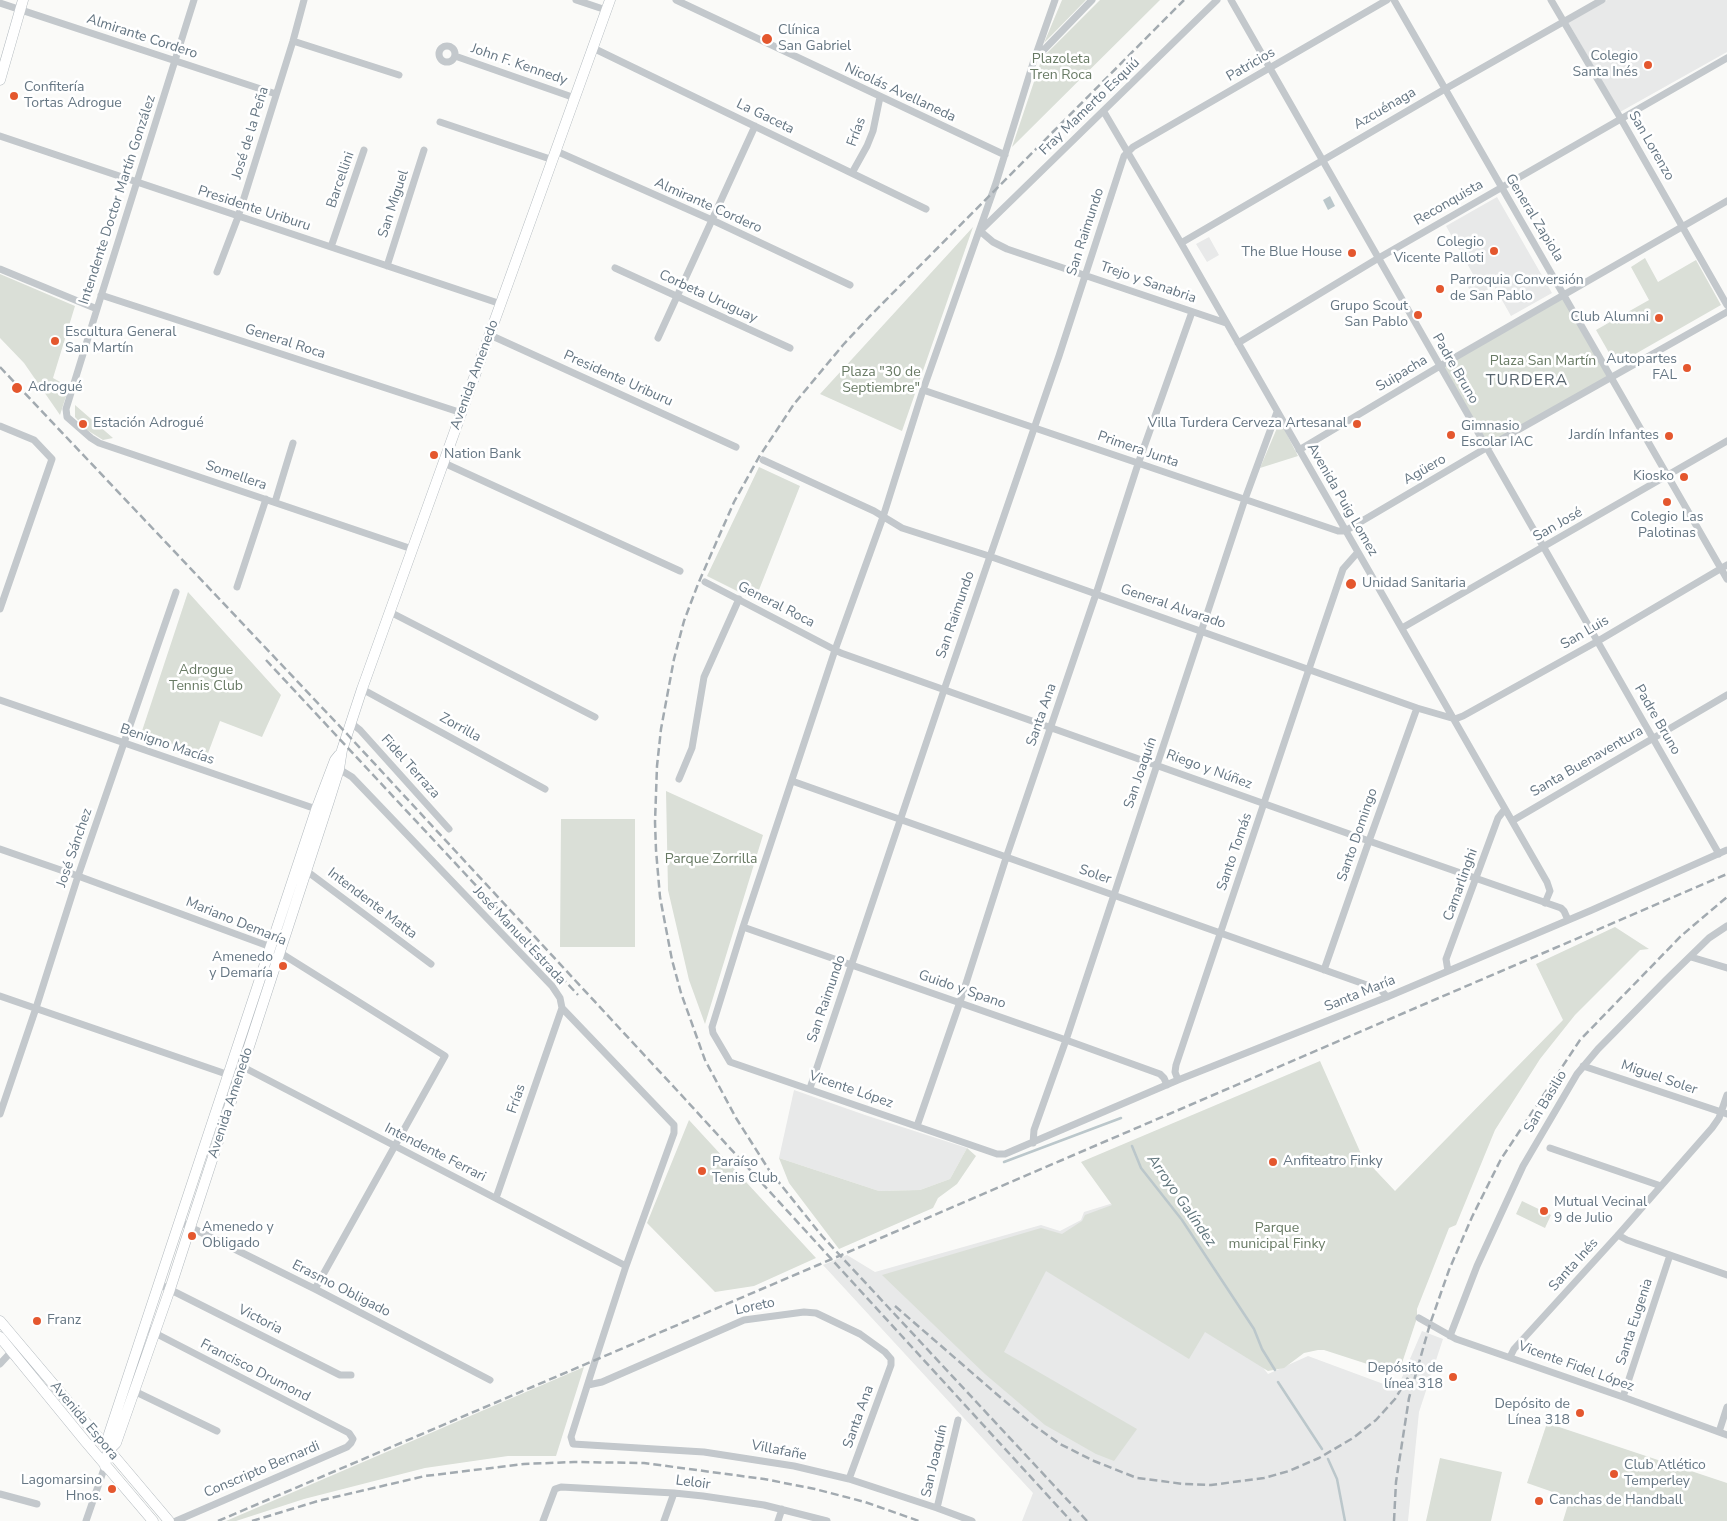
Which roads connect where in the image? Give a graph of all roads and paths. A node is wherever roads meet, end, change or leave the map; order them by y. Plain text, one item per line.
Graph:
1 (194, 0) edge
2 (304, 0) edge
3 (576, 0) edge
4 (676, 0) edge
5 (1055, 0) edge
6 (1092, 0) edge
7 (1217, 0) edge
8 (1230, 0) edge
9 (1387, 0) edge
10 (1394, 0) edge
11 (1551, 0) edge
12 (1602, 0) edge
13 (0, 3) edge
14 (22, 5) edge
15 (608, 5) edge
16 (1564, 22) junction
17 (293, 41) junction
18 (593, 48) junction
19 (455, 56) dead end
20 (1727, 58) edge
21 (175, 60) junction
22 (1034, 60) junction
23 (1269, 69) junction
24 (398, 75) dead end
25 (0, 80) edge
26 (1445, 89) junction
27 (276, 94) junction
28 (575, 98) junction
29 (880, 98) junction
30 (1104, 112) junction
31 (1621, 119) junction
32 (440, 122) dead end
33 (755, 126) junction
34 (0, 136) edge
35 (364, 150) dead end
36 (424, 150) dead end
37 (1127, 151) junction
38 (554, 155) junction
39 (1005, 156) junction
40 (1322, 160) junction
41 (852, 174) junction
42 (137, 183) junction
43 (1501, 188) junction
44 (1727, 201) edge
45 (926, 209) dead end
46 (238, 217) junction
47 (712, 220) junction
48 (1682, 226) junction
49 (980, 231) junction
50 (1181, 243) junction
51 (331, 247) junction
52 (1377, 259) junction
53 (387, 266) junction
54 (615, 268) dead end
55 (0, 269) edge
56 (217, 272) dead end
57 (1086, 275) junction
58 (850, 285) dead end
59 (1564, 294) junction
60 (101, 295) junction
61 (677, 296) junction
62 (501, 304) junction
63 (1727, 305) edge
64 (96, 309) junction
65 (1192, 312) junction
66 (1727, 312) edge
67 (1226, 322) junction
68 (490, 335) junction
69 (658, 338) dead end
70 (1238, 343) junction
71 (790, 348) dead end
72 (1440, 366) junction
73 (1611, 379) junction
74 (924, 390) junction
75 (66, 409) joint
76 (1277, 412) junction
77 (462, 413) junction
78 (0, 426) edge
79 (1034, 427) junction
80 (1727, 441) edge
81 (293, 443) dead end
82 (736, 447) dead end
83 (1486, 448) junction
84 (1299, 450) junction
85 (763, 460) dead end
86 (444, 463) junction
87 (1138, 464) junction
88 (1667, 476) junction
89 (266, 499) junction
90 (1245, 499) junction
91 (274, 502) junction
92 (883, 517) junction
93 (1345, 531) junction
94 (1544, 548) junction
95 (412, 549) junction
96 (1358, 552) junction
97 (990, 556) junction
98 (1724, 567) edge
99 (680, 571) dead end
100 (1727, 579) edge
101 (705, 582) dead end
102 (237, 587) dead end
103 (176, 592) dead end
104 (1096, 594) junction
105 (739, 599) junction
106 (0, 609) edge
107 (390, 612) junction
108 (1402, 628) junction
109 (1202, 631) junction
110 (1598, 640) junction
111 (835, 650) junction
112 (1308, 669) junction
113 (362, 689) junction
114 (944, 690) junction
115 (1727, 695) edge
116 (0, 700) edge
117 (1417, 708) junction
118 (595, 716) dead end
119 (1455, 719) junction
120 (351, 723) junction
121 (1051, 727) junction
122 (1653, 738) junction
123 (123, 743) junction
124 (342, 750) junction
125 (1157, 765) junction
126 (339, 769) junction
127 (680, 779) dead end
128 (792, 781) junction
129 (545, 789) dead end
130 (1265, 803) junction
131 (1506, 809) junction
132 (321, 811) junction
133 (900, 819) junction
134 (1512, 821) junction
135 (449, 829) dead end
136 (1369, 841) junction
137 (0, 848) edge
138 (1727, 850) edge
139 (1719, 854) junction
140 (1006, 858) junction
141 (302, 867) junction
142 (78, 876) junction
143 (1477, 878) junction
144 (1114, 895) junction
145 (1545, 903) junction
146 (1568, 920) junction
147 (1727, 926) edge
148 (743, 927) junction
149 (1220, 933) junction
150 (275, 949) junction
151 (1691, 957) junction
152 (431, 964) dead end
153 (852, 965) junction
154 (1727, 968) edge
155 (1324, 970) junction
156 (1448, 971) junction
157 (0, 996) edge
158 (1387, 996) junction
159 (960, 1002) junction
160 (36, 1008) junction
161 (562, 1008) junction
162 (1066, 1040) junction
163 (233, 1063) junction
164 (1583, 1066) junction
165 (243, 1067) junction
166 (229, 1074) junction
167 (239, 1079) junction
168 (1178, 1080) junction
169 (1167, 1085) junction
170 (810, 1088) junction
171 (1727, 1095) edge
172 (1724, 1113) edge
173 (0, 1114) edge
174 (917, 1126) junction
175 (1033, 1142) junction
176 (396, 1147) junction
177 (1550, 1148) dead end
178 (1000, 1154) joint
179 (1662, 1186) junction
180 (496, 1198) junction
181 (185, 1224) junction
182 (1618, 1235) junction
183 (1670, 1255) junction
184 (626, 1266) junction
185 (1727, 1275) edge
186 (159, 1284) junction
187 (170, 1289) junction
188 (315, 1289) junction
189 (1419, 1318) dead end
190 (0, 1320) edge
191 (144, 1328) junction
192 (155, 1333) junction
193 (1450, 1336) junction
194 (0, 1337) edge
195 (12, 1351) junction
196 (1510, 1357) junction
197 (891, 1363) joint
198 (0, 1364) edge
199 (351, 1375) dead end
200 (490, 1380) dead end
201 (588, 1385) junction
202 (134, 1390) junction
203 (1623, 1397) junction
204 (1727, 1407) edge
205 (958, 1420) dead end
206 (217, 1431) dead end
207 (1719, 1432) junction
208 (1727, 1436) edge
209 (353, 1439) joint
210 (108, 1451) junction
211 (106, 1466) junction
212 (849, 1479) junction
213 (674, 1493) junction
214 (0, 1494) edge
215 (36, 1504) dead end
216 (937, 1508) junction
217 (782, 1509) junction
218 (86, 1521) edge
219 (153, 1521) edge
220 (169, 1521) edge
221 (176, 1521) edge
222 (543, 1521) edge
223 (664, 1521) edge
224 (778, 1521) edge
225 (827, 1521) edge
226 (972, 1521) edge

1 - 21 street, Intendente Doctor Martín González
2 - 17 street, José de la Peña
3 - 15 street
4 - 29 street, Nicolás Avellaneda
5 - 22 street
6 - 22 street
7 - 30 street, Fray Mamerto Esquiú
8 - 23 street, Padre Bruno
9 - 23 street, Patricios
10 - 26 street, General Zapiola
11 - 16 street, San Lorenzo
12 - 16 street, Azcuénaga
13 - 14 street, Almirante Cordero
14 - 21 street, Almirante Cordero
14 - 25 street
15 - 18 street, Avenida Amenedo
16 - 26 street, Azcuénaga
16 - 31 street, San Lorenzo
17 - 24 street
17 - 27 street, José de la Peña
18 - 28 street, Avenida Amenedo
18 - 33 street, La Gaceta
19 - 28 street, John F. Kennedy
20 - 31 street, Reconquista
21 - 27 street, Almirante Cordero
21 - 42 street, Intendente Doctor Martín González
22 - 39 street
23 - 37 street, Patricios
23 - 40 street, Padre Bruno
26 - 40 street, Azcuénaga
26 - 43 street, General Zapiola
27 - 46 street, José de la Peña
28 - 38 street, Avenida Amenedo
29 - 39 street, Nicolás Avellaneda
29 - 41 street, Frías
30 - 37 street, Avenida Puig Lomez
30 - 49 street, Fray Mamerto Esquiú
31 - 43 street, Reconquista
31 - 48 street, San Lorenzo
32 - 38 street, Almirante Cordero
33 - 41 street, La Gaceta
33 - 47 street
34 - 42 street, Presidente Uriburu
35 - 51 street, Barcellini
36 - 53 street, San Miguel
37 - 50 street, Avenida Puig Lomez
37 - 57 street, San Raimundo
38 - 47 street, Almirante Cordero
38 - 62 street, Avenida Amenedo
39 - 49 street
40 - 50 street, Azcuénaga
40 - 52 street, Padre Bruno
41 - 45 street, La Gaceta
42 - 46 street, Presidente Uriburu
42 - 60 street, Intendente Doctor Martín González
43 - 52 street, Reconquista
43 - 59 street, General Zapiola
44 - 48 street, Suipacha
46 - 51 street, Presidente Uriburu
46 - 56 street, José de la Peña
47 - 58 street, Almirante Cordero
47 - 61 street
48 - 59 street, Suipacha
48 - 63 street, San Lorenzo
49 - 57 street, Trejo y Sanabria
49 - 74 street
50 - 67 street, Avenida Puig Lomez
51 - 53 street, Presidente Uriburu
52 - 70 street, Reconquista
52 - 72 street, Padre Bruno
53 - 62 street, Presidente Uriburu
54 - 61 street, Corbeta Uruguay
55 - 64 street
57 - 65 street, Trejo y Sanabria
57 - 79 street, San Raimundo
59 - 72 street, Suipacha
59 - 73 street, General Zapiola
60 - 64 street, Intendente Doctor Martín González
60 - 77 street, General Roca
61 - 69 street
61 - 71 street, Corbeta Uruguay
62 - 68 street, Avenida Amenedo
64 - 75 street, Intendente Doctor Martín González
65 - 67 street, Trejo y Sanabria
65 - 87 street, Santa Ana
66 - 73 street, Agüero
67 - 70 street, Avenida Puig Lomez
68 - 77 street, Avenida Amenedo
68 - 82 street, Presidente Uriburu
70 - 76 street, Avenida Puig Lomez
72 - 83 street, Padre Bruno
72 - 84 street, Suipacha
73 - 83 street, Agüero
73 - 88 street, General Zapiola
74 - 79 street, Primera Junta
74 - 92 street
75 - 89 street, Somellera
76 - 84 street, Avenida Puig Lomez
76 - 90 street, San Joaquín
77 - 86 street, Avenida Amenedo
78 - 106 street
79 - 87 street, Primera Junta
79 - 97 street, San Raimundo
80 - 88 street, San José
81 - 91 street
83 - 93 street, Agüero
83 - 94 street, Padre Bruno
84 - 93 street, Avenida Puig Lomez
85 - 92 street
86 - 95 street, Avenida Amenedo
86 - 99 street
87 - 90 street, Primera Junta
87 - 104 street, Santa Ana
88 - 94 street, San José
88 - 98 street, General Zapiola
89 - 91 street, Somellera
89 - 102 street
90 - 93 street, Primera Junta
90 - 109 street, San Joaquín
91 - 95 street, Somellera
92 - 97 street, General Alvarado
92 - 111 street
93 - 96 street, Avenida Puig Lomez
94 - 108 street, San José
94 - 110 street, Padre Bruno
95 - 107 street, Avenida Amenedo
96 - 108 street, Avenida Puig Lomez
96 - 112 street, Santo Tomás
97 - 104 street, General Alvarado
97 - 114 street, San Raimundo
98 - 100 street, General Zapiola
98 - 110 street, San Luis
101 - 105 street, General Roca
103 - 123 street, José Sánchez
104 - 109 street, General Alvarado
104 - 121 street, Santa Ana
105 - 111 street, General Roca
105 - 127 street
107 - 113 street, Avenida Amenedo
107 - 118 street
108 - 119 street, Avenida Puig Lomez
109 - 112 street, General Alvarado
109 - 125 street, San Joaquín
110 - 119 street, San Luis
110 - 122 street, Padre Bruno
111 - 114 street, Riego y Núñez
111 - 128 street
112 - 117 street, General Alvarado
112 - 130 street, Santo Tomás
113 - 120 street, Avenida Amenedo
113 - 129 street, Zorrilla
114 - 121 street, Riego y Núñez
114 - 133 street, San Raimundo
115 - 122 street, Santa Buenaventura
116 - 123 street, Benigno Macías
117 - 119 street, General Alvarado
117 - 136 street, Santo Domingo
119 - 131 street, Avenida Puig Lomez
120 - 124 street, Avenida Amenedo
120 - 135 street, Fidel Terraza
121 - 125 street, Riego y Núñez
121 - 140 street, Santa Ana
122 - 134 street, Santa Buenaventura
122 - 139 street, Padre Bruno
123 - 132 street, Benigno Macías
123 - 142 street, José Sánchez
124 - 126 street, Avenida Amenedo
124 - 132 street, Avenida Amenedo
125 - 130 street, Riego y Núñez
125 - 144 street, San Joaquín
126 - 132 street, Avenida Amenedo
126 - 161 street, José Manuel Estrada
128 - 133 street, Soler
128 - 148 street
130 - 136 street, Riego y Núñez
130 - 149 street, Santo Tomás
131 - 134 street, Avenida Puig Lomez
131 - 143 street, Camarlinghi
132 - 141 street, Avenida Amenedo
133 - 140 street, Soler
133 - 153 street, San Raimundo
134 - 145 street, Avenida Puig Lomez
136 - 143 street, Riego y Núñez
136 - 155 street, Santo Domingo
137 - 142 street, Mariano Demaría
138 - 139 street, Santa María
139 - 146 street, Santa María
140 - 144 street, Soler
140 - 159 street, Santa Ana
141 - 150 street, Avenida Amenedo
141 - 152 street, Intendente Matta
142 - 150 street, Mariano Demaría
142 - 160 street, José Sánchez
143 - 145 street, Riego y Núñez
143 - 156 street, Camarlinghi
144 - 149 street, Soler
144 - 162 street, San Joaquín
145 - 146 street, Riego y Núñez
146 - 156 street, Santa María
147 - 151 street, San Basilio
148 - 153 street, Guido y Spano
148 - 170 street, Vicente López
149 - 155 street, Soler
149 - 168 street, Santo Tomás
150 - 163 street, Avenida Amenedo
150 - 165 street, Avenida Amenedo
150 - 176 street, Mariano Demaría
151 - 154 street
151 - 164 street, San Basilio
153 - 159 street, Guido y Spano
153 - 170 street, San Raimundo
155 - 158 street, Soler
156 - 158 street, Santa María
157 - 160 street
158 - 168 street, Santa María
159 - 162 street, Guido y Spano
159 - 174 street, Santa Ana
160 - 166 street
160 - 173 street, José Sánchez
161 - 180 street, Frías
161 - 184 street, José Manuel Estrada
162 - 169 street, Guido y Spano
162 - 175 street, San Joaquín
163 - 165 street, Intendente Ferrari
163 - 166 street, Avenida Amenedo
164 - 172 street, Miguel Soler
164 - 193 street, San Basilio
165 - 167 street, Avenida Amenedo
165 - 176 street, Intendente Ferrari
166 - 167 street
166 - 181 street, Avenida Amenedo
167 - 181 street, Avenida Amenedo
168 - 169 street, Santa María
169 - 175 street, Santa María
170 - 174 street, Vicente López
171 - 172 street, Santa Inés
172 - 179 street, Santa Inés
174 - 178 street, Vicente López
175 - 178 street, Santa María
176 - 180 street, Intendente Ferrari
176 - 188 street
177 - 179 street
179 - 182 street, Santa Inés
180 - 184 street, Intendente Ferrari
181 - 186 street, Avenida Amenedo
181 - 187 street, Avenida Amenedo
181 - 188 street, Erasmo Obligado
182 - 183 street
182 - 196 street, Santa Inés
183 - 185 street
183 - 203 street, Santa Eugenia
184 - 201 street
186 - 187 street, Victoria
186 - 191 street, Avenida Amenedo
187 - 192 street, Avenida Amenedo
187 - 199 street, Victoria
188 - 200 street, Erasmo Obligado
189 - 193 street, Vicente Fidel López
190 - 210 street, Avenida Espora
191 - 192 street, Francisco Drumond
191 - 210 street, Avenida Amenedo
192 - 202 street, Avenida Amenedo
192 - 209 street, Francisco Drumond
193 - 196 street, Vicente Fidel López
194 - 195 street, Avenida Espora
195 - 198 street
195 - 211 street, Avenida Espora
196 - 203 street, Vicente Fidel López
197 - 201 street, Loreto
197 - 212 street, Santa Ana
201 - 212 street, Villafañe
202 - 206 street
202 - 210 street, Avenida Amenedo
203 - 207 street, Vicente Fidel López
204 - 207 street
205 - 216 street, San Joaquín
207 - 208 street, Vicente Fidel López
209 - 221 street, Conscripto Bernardi
210 - 211 street, Avenida Amenedo
210 - 220 street, Avenida Espora
211 - 218 street, Avenida Amenedo
211 - 219 street, Avenida Espora
212 - 216 street, Villafañe
213 - 217 street, Leloir
213 - 222 street, Leloir
213 - 223 street
214 - 215 street
216 - 226 street, Villafañe
217 - 224 street
217 - 225 street, Leloir

